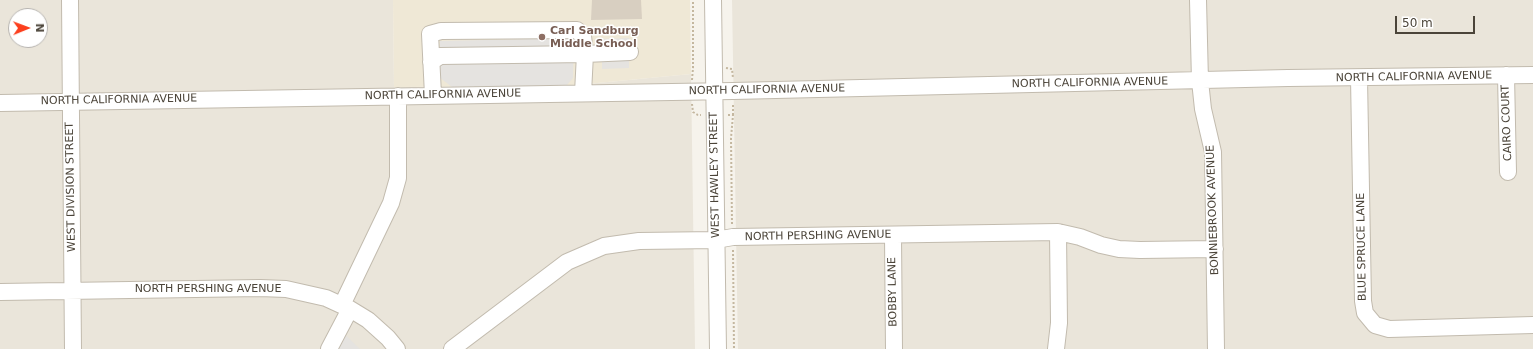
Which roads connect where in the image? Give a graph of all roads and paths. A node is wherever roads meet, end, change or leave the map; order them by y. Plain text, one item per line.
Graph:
1 (70, 0) edge
2 (693, 0) edge
3 (713, 0) edge
4 (1198, 0) edge
5 (630, 52) dead end
6 (585, 54) junction
7 (431, 62) junction
8 (698, 67) dead end
9 (694, 68) junction
10 (729, 68) dead end
11 (733, 72) dead end
12 (692, 74) dead end
13 (1506, 75) junction
14 (1533, 75) edge
15 (1359, 78) junction
16 (1200, 81) junction
17 (714, 91) junction
18 (583, 93) junction
19 (433, 95) junction
20 (398, 96) junction
21 (71, 101) junction
22 (0, 103) edge
23 (692, 105) dead end
24 (734, 106) dead end
25 (698, 115) dead end
26 (733, 115) dead end
27 (1508, 172) dead end
28 (1058, 232) junction
29 (893, 236) junction
30 (716, 240) junction
31 (1215, 249) junction
32 (72, 291) junction
33 (0, 292) edge
34 (346, 307) junction
35 (1533, 325) edge
36 (73, 349) edge
37 (329, 349) edge
38 (397, 349) edge
39 (452, 349) edge
40 (718, 349) edge
41 (894, 349) edge
42 (1056, 349) edge
43 (1216, 349) edge

1 - 21 street, WEST DIVISION STREET
2 - 9 path
3 - 17 street, WEST HAWLEY STREET
4 - 16 street, BONNIEBROOK AVENUE
5 - 6 street
6 - 7 street
6 - 7 street
6 - 18 street
7 - 19 street
8 - 9 path
9 - 12 path
10 - 11 path
13 - 14 street, NORTH CALIFORNIA AVENUE
13 - 15 street, NORTH CALIFORNIA AVENUE
13 - 27 street, CAIRO COURT
15 - 16 street, NORTH CALIFORNIA AVENUE
15 - 35 street, BLUE SPRUCE LANE
16 - 17 street, NORTH CALIFORNIA AVENUE
16 - 31 street, BONNIEBROOK AVENUE
17 - 18 street, NORTH CALIFORNIA AVENUE
17 - 30 street, WEST HAWLEY STREET
18 - 19 street, NORTH CALIFORNIA AVENUE
19 - 20 street, NORTH CALIFORNIA AVENUE
20 - 21 street, NORTH CALIFORNIA AVENUE
20 - 34 street
21 - 22 street, NORTH CALIFORNIA AVENUE
21 - 32 street, WEST DIVISION STREET
23 - 25 path
24 - 26 path
28 - 29 street, NORTH PERSHING AVENUE
28 - 31 street, NORTH PERSHING AVENUE
28 - 42 street
29 - 30 street, NORTH PERSHING AVENUE
29 - 41 street, BOBBY LANE
30 - 39 street, NORTH PERSHING AVENUE
30 - 40 street, WEST HAWLEY STREET
31 - 43 street, BONNIEBROOK AVENUE
32 - 33 street, NORTH PERSHING AVENUE
32 - 34 street, NORTH PERSHING AVENUE
32 - 36 street, WEST DIVISION STREET
34 - 37 street
34 - 38 street, NORTH PERSHING AVENUE

